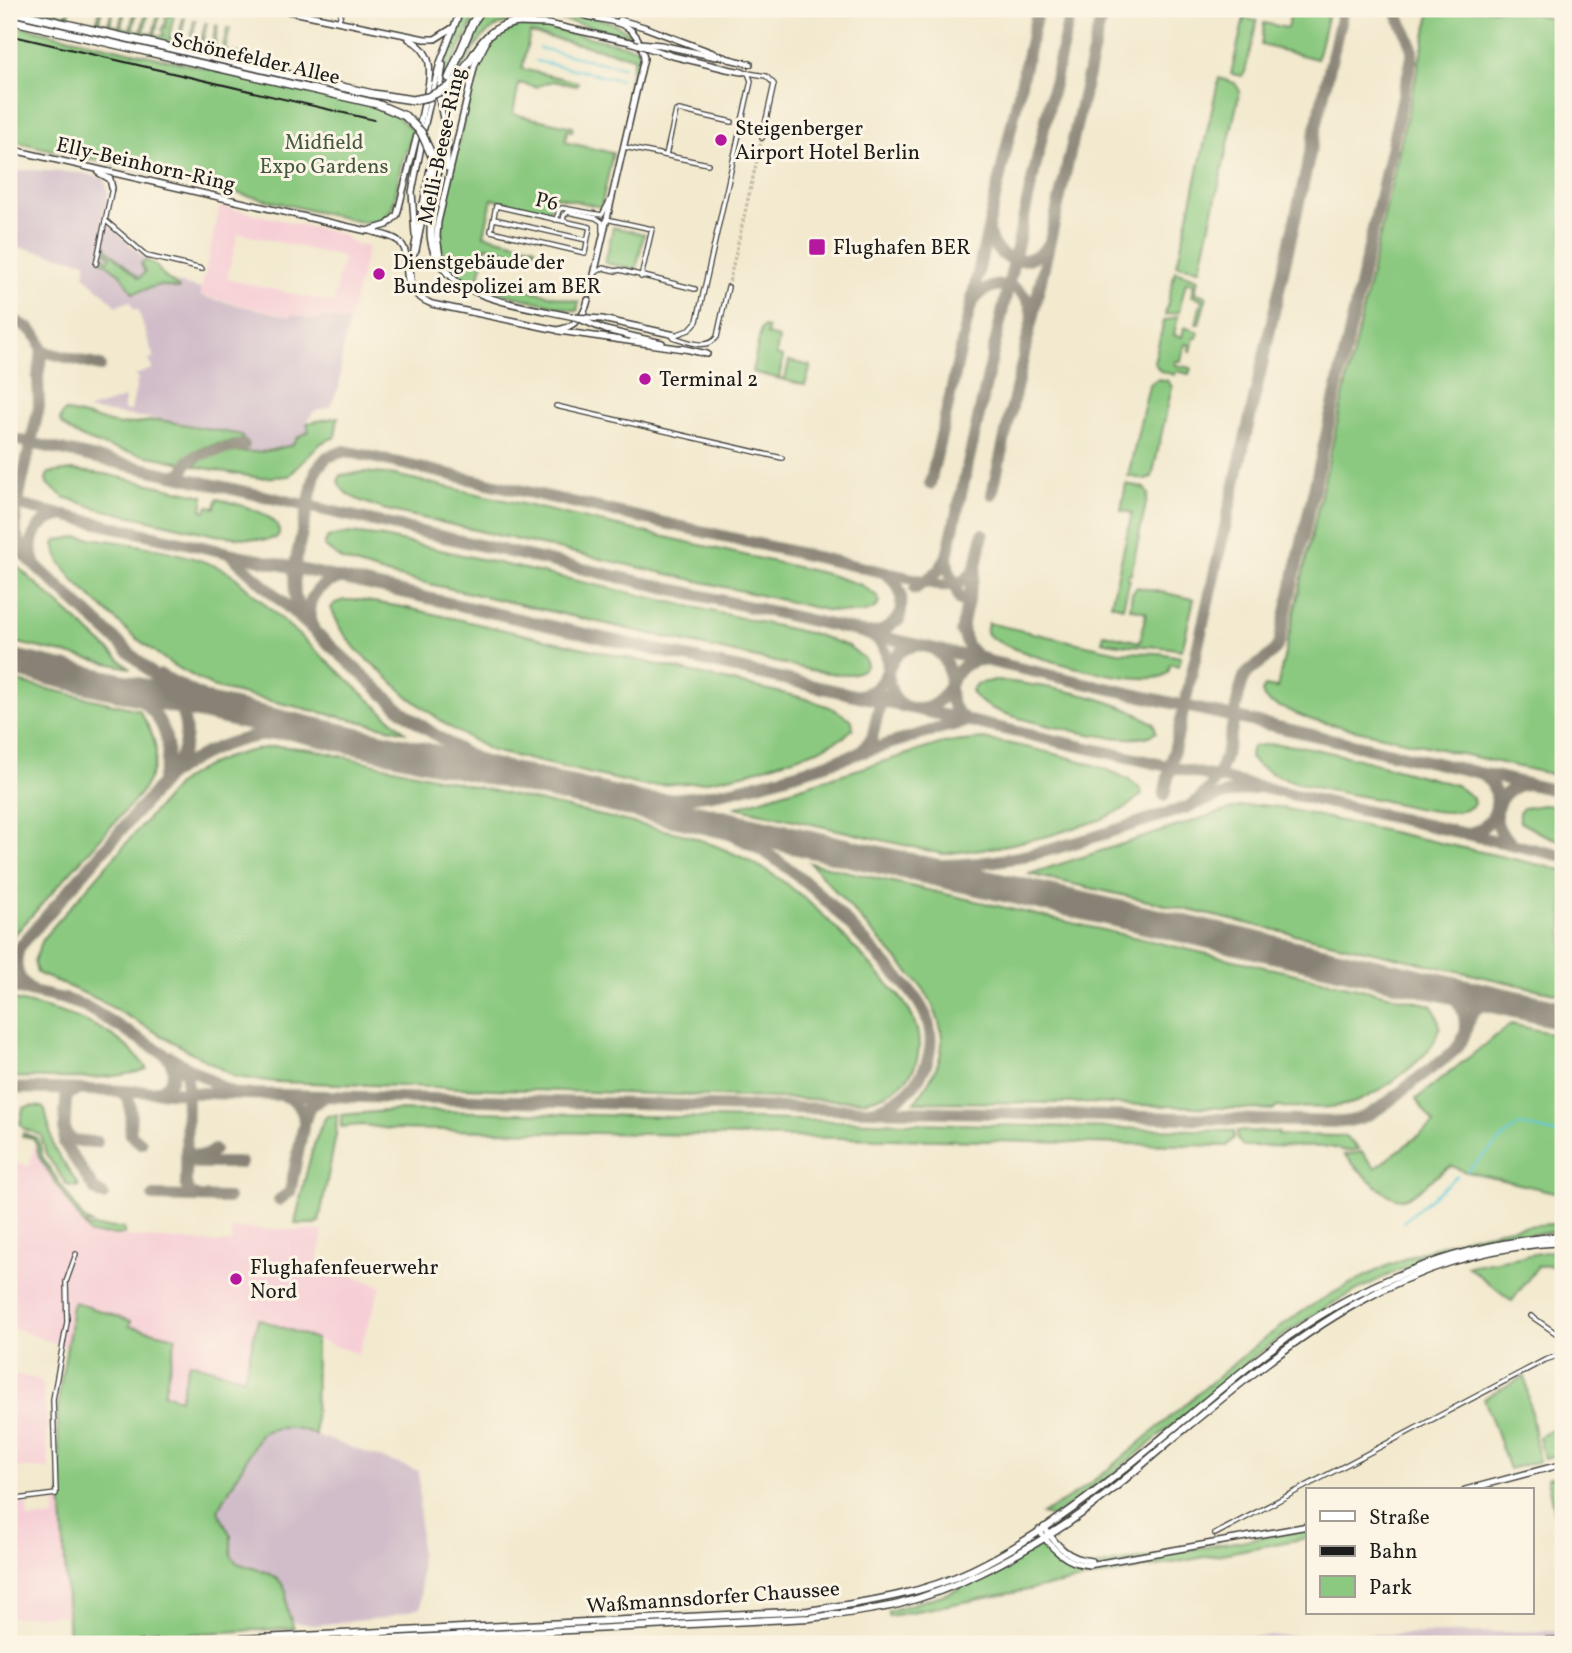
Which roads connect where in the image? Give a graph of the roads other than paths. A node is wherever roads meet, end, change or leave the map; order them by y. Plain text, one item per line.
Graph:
1 (278, 9) edge
2 (342, 9) edge
3 (461, 9) edge
4 (482, 9) edge
5 (570, 9) edge
6 (592, 9) edge
7 (609, 9) edge
8 (9, 11) edge
9 (9, 20) edge
10 (518, 22) junction
11 (339, 23) junction
12 (454, 27) junction
13 (404, 36) junction
14 (630, 43) junction
15 (729, 59) junction
16 (750, 64) dead end
17 (746, 73) junction
18 (449, 83) junction
19 (432, 95) junction
20 (733, 122) dead end
21 (422, 125) dead end
22 (417, 135) dead end
23 (762, 138) tunnel mouth
24 (422, 142) dead end
25 (624, 147) junction
26 (9, 149) edge
27 (666, 155) junction
28 (432, 156) junction
29 (708, 164) dead end
30 (90, 168) junction
31 (123, 175) junction
32 (446, 186) junction
33 (112, 188) junction
34 (611, 198) junction
35 (494, 219) junction
36 (556, 219) junction
37 (606, 219) junction
38 (106, 221) junction
39 (563, 221) junction
40 (367, 231) junction
41 (603, 235) junction
42 (588, 240) junction
43 (415, 250) junction
44 (598, 255) junction
45 (96, 264) dead end
46 (603, 268) junction
47 (202, 269) dead end
48 (448, 273) junction
49 (594, 275) joint
50 (641, 276) junction
51 (728, 287) tunnel mouth
52 (695, 289) dead end
53 (412, 290) junction
54 (588, 300) tunnel mouth
55 (574, 317) junction
56 (553, 330) junction
57 (673, 335) junction
58 (684, 349) junction
59 (707, 354) dead end
60 (555, 406) dead end
61 (782, 458) dead end
62 (1563, 1236) edge
63 (1563, 1242) edge
64 (76, 1254) dead end
65 (1531, 1316) dead end
66 (1563, 1338) edge
67 (1563, 1354) edge
68 (1563, 1464) edge
69 (1473, 1488) edge
70 (9, 1500) edge
71 (1306, 1526) edge
72 (1042, 1529) junction
73 (1215, 1534) dead end
74 (1046, 1536) junction
75 (266, 1641) edge
76 (275, 1641) edge
77 (138, 1644) edge
78 (292, 1644) edge

1 - 11 street
2 - 11 street
3 - 12 street
4 - 18 highway
5 - 15 street
5 - 25 street
6 - 7 street
8 - 19 highway, Schönefelder Allee, bridge
9 - 28 highway, Schönefelder Allee, bridge
10 - 14 street
10 - 18 highway
10 - 32 street, Melli-Beese-Ring
11 - 13 street
12 - 13 street
12 - 19 street
13 - 19 street
14 - 15 street, bridge
14 - 17 street, bridge
15 - 16 street
17 - 23 street
17 - 57 street
18 - 19 highway, Schönefelder Allee, bridge
19 - 21 street
19 - 32 street
20 - 27 street
22 - 40 street
24 - 43 street
25 - 27 street
25 - 34 street
26 - 30 street, Elly-Beinhorn-Ring
27 - 29 street
28 - 43 highway
28 - 48 highway
30 - 31 street, Elly-Beinhorn-Ring
30 - 33 street
31 - 33 street
31 - 40 street, Elly-Beinhorn-Ring
32 - 48 street, Melli-Beese-Ring
33 - 38 street
34 - 36 street
34 - 37 street
35 - 36 street, P6
35 - 42 street, P6
35 - 42 street, P6
36 - 39 street, P6
37 - 41 street
37 - 50 street
38 - 45 street
38 - 47 street
39 - 41 street
39 - 42 street, P6
40 - 53 street, Elly-Beinhorn-Ring
41 - 44 street
43 - 53 street
44 - 46 street
44 - 49 street
46 - 49 street
46 - 50 street
48 - 55 street
50 - 52 street
51 - 57 street
53 - 56 street
54 - 56 street
55 - 57 street, bridge
55 - 58 street, bridge
56 - 58 street
58 - 59 street
60 - 61 street
62 - 72 main road, Waßmannsdorfer Chaussee
63 - 74 main road, Waßmannsdorfer Chaussee
64 - 70 street
65 - 66 street
67 - 73 street
68 - 69 street
71 - 74 street
72 - 74 street
72 - 76 main road, Waßmannsdorfer Chaussee
74 - 78 main road, Waßmannsdorfer Chaussee
75 - 76 main road, Waßmannsdorfer Chaussee
75 - 77 main road, Waßmannsdorfer Chaussee

